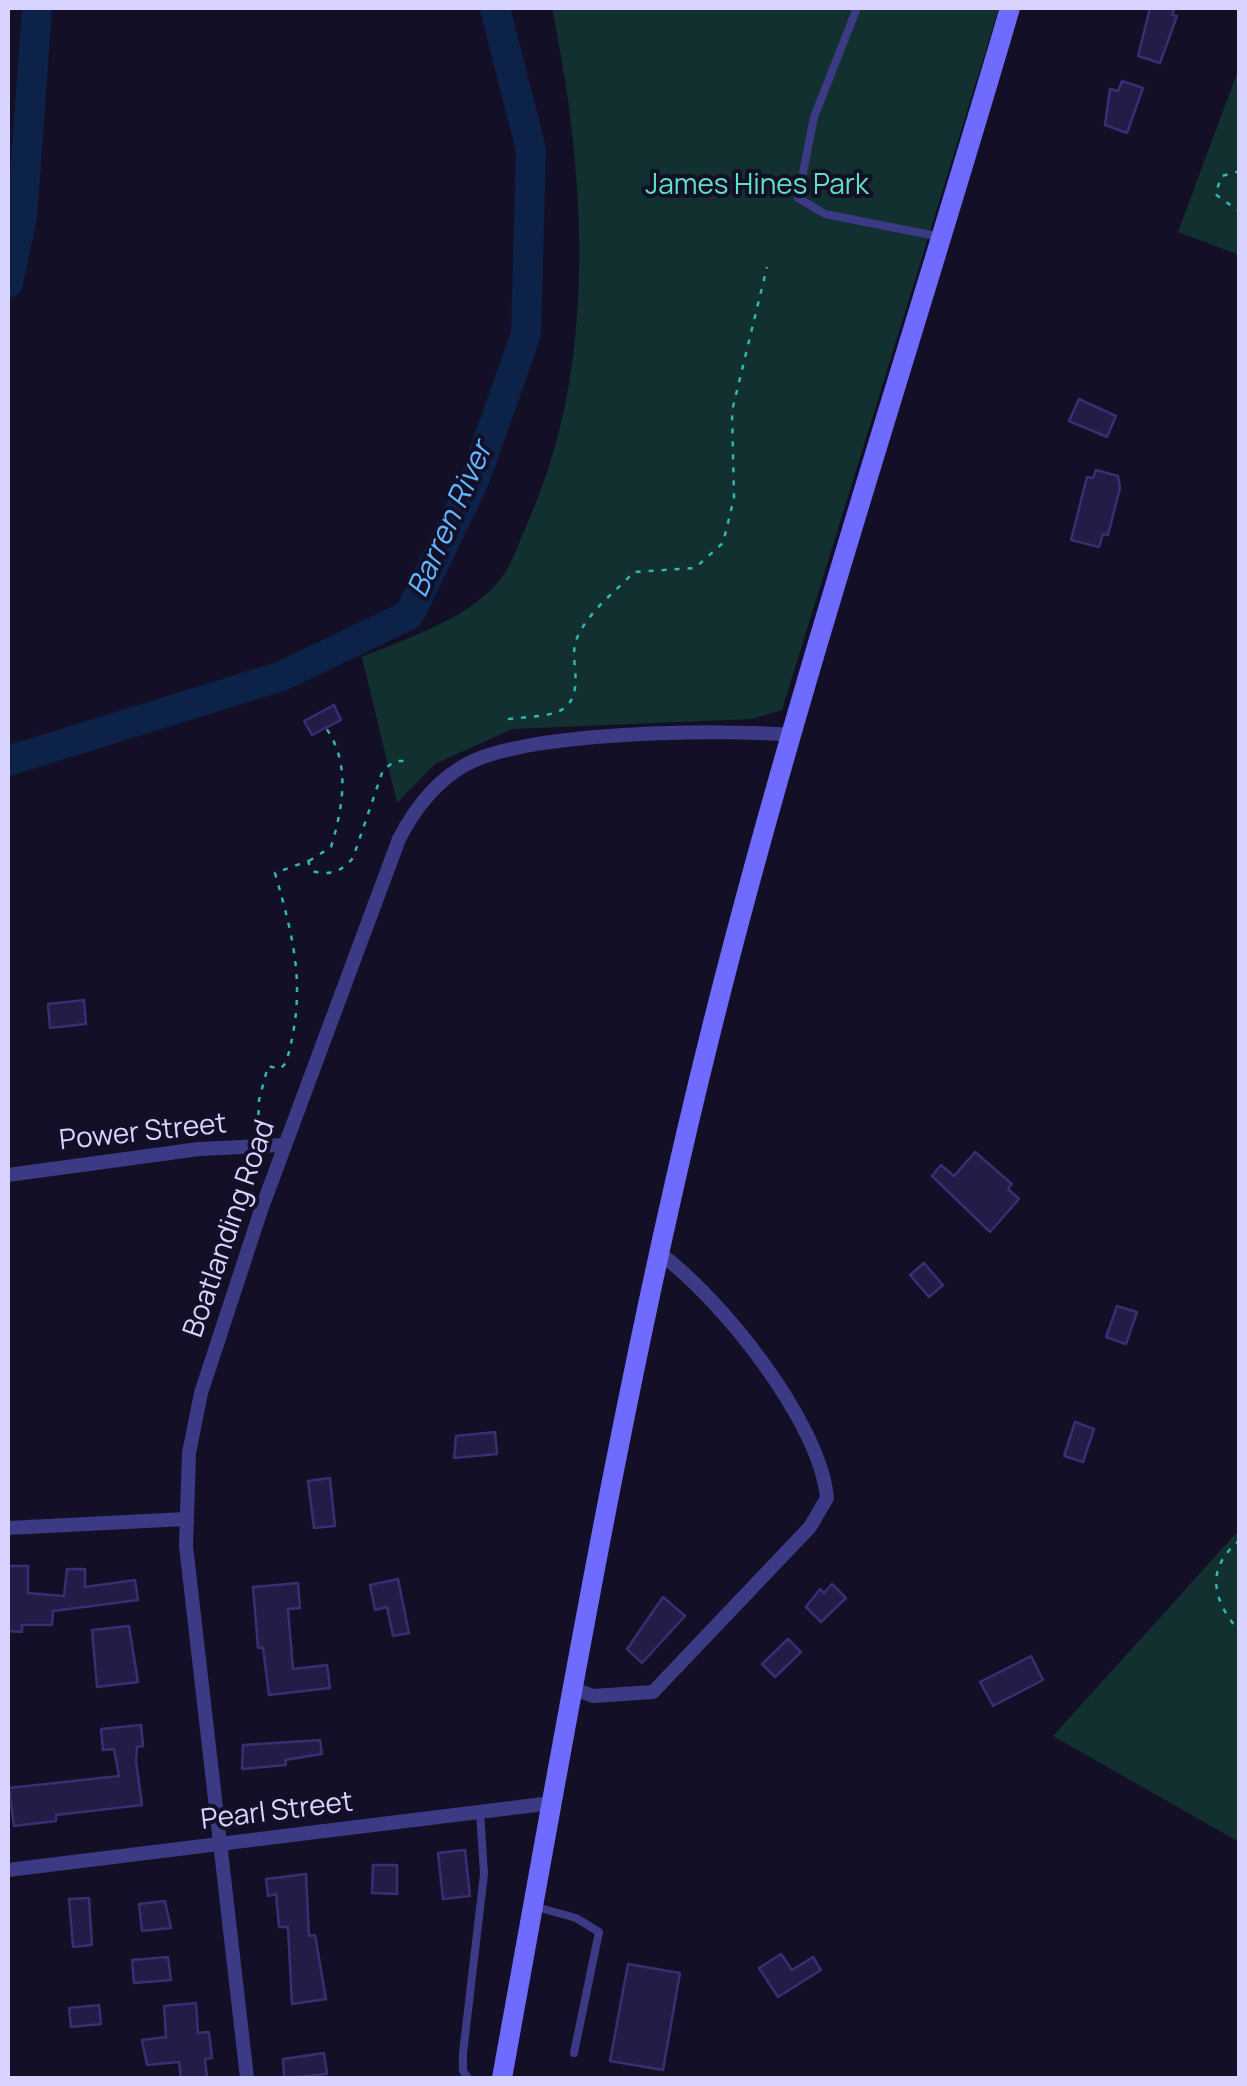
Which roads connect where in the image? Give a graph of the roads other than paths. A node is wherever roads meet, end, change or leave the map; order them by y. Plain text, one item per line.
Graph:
1 (857, 8) edge
2 (1010, 8) edge
3 (941, 237) junction
4 (792, 735) junction
5 (284, 1145) junction
6 (8, 1175) edge
7 (658, 1252) junction
8 (186, 1519) junction
9 (8, 1528) edge
10 (572, 1688) junction
11 (552, 1803) junction
12 (480, 1812) junction
13 (217, 1846) junction
14 (8, 1870) edge
15 (533, 1906) junction
16 (574, 2053) dead end
17 (247, 2078) edge
18 (468, 2078) edge
19 (502, 2078) edge

1 - 3 lane
2 - 3 main road
3 - 4 main road
4 - 5 street, Boatlanding Road
4 - 7 main road
5 - 6 street, Power Street
5 - 8 street, Boatlanding Road
7 - 10 main road
7 - 10 street
8 - 9 street
8 - 13 street, Boatlanding Road
10 - 11 main road
11 - 12 street, Pearl Street
11 - 15 main road
12 - 13 street, Pearl Street
12 - 18 lane
13 - 14 street, Pearl Street
13 - 17 street, Boatlanding Road
15 - 16 lane
15 - 19 main road

